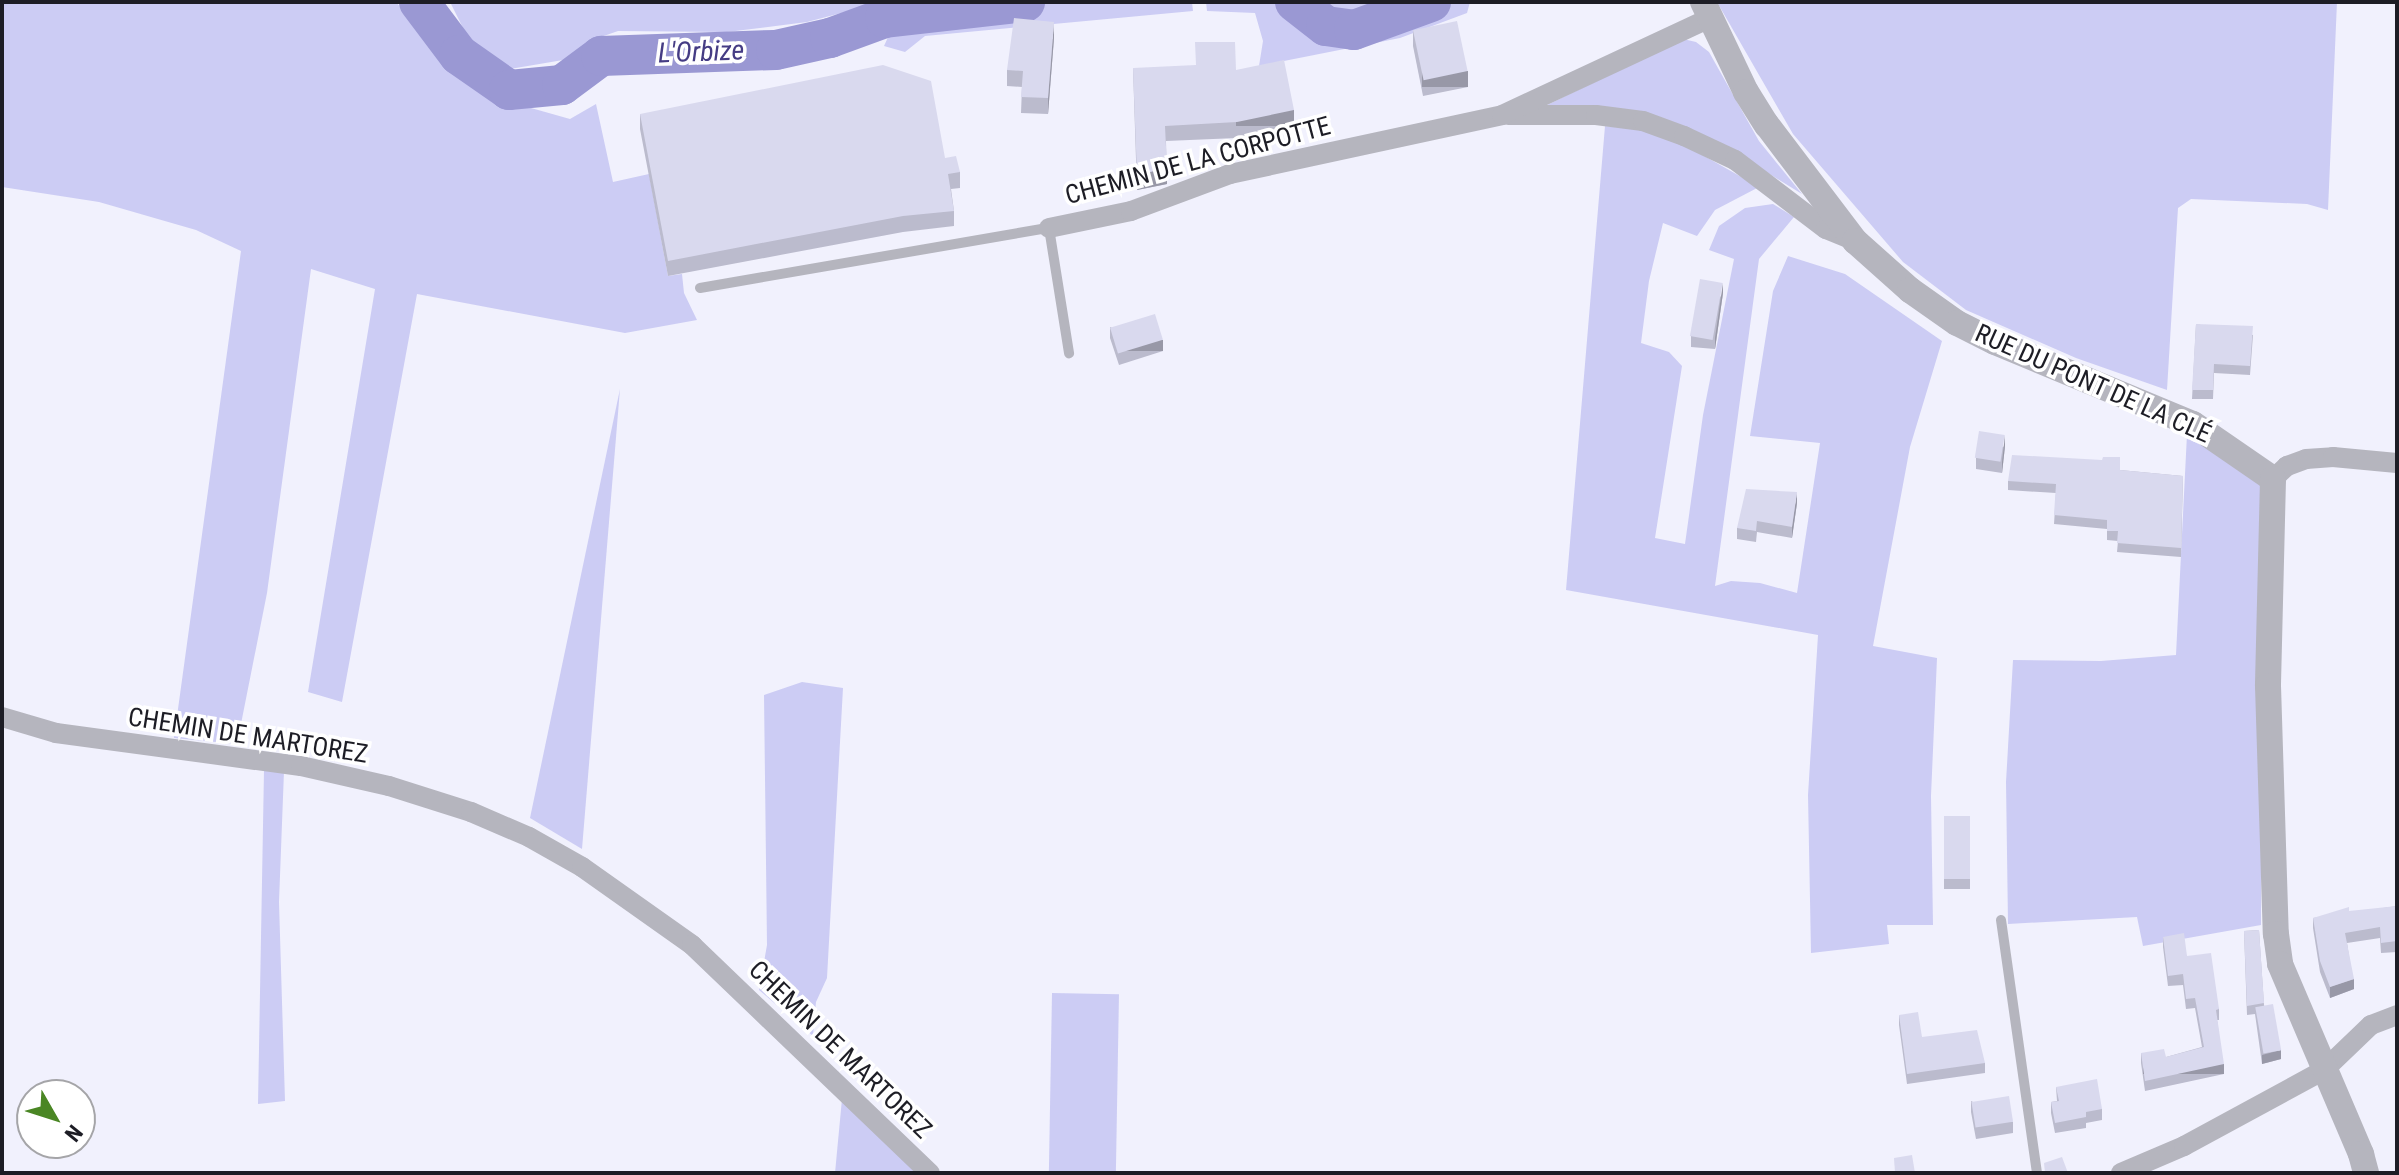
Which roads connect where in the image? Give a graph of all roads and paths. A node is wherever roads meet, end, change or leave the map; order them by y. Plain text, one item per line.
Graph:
1 (1706, 10) edge
2 (1502, 115) junction
3 (1049, 228) junction
4 (1855, 241) junction
5 (700, 288) dead end
6 (1069, 353) dead end
7 (2397, 463) edge
8 (2273, 479) junction
9 (2, 717) edge
10 (2001, 920) dead end
11 (2397, 1015) edge
12 (2324, 1070) junction
13 (930, 1173) edge
14 (2037, 1173) edge
15 (2121, 1173) edge
16 (2366, 1173) edge

1 - 2 street, CHEMIN DE LA CORPOTTE
1 - 4 street, RUE DU PONT DE LA CLÉ
2 - 3 street, CHEMIN DE LA CORPOTTE
2 - 4 street, CHEMIN DE LA CORPOTTE
3 - 5 lane, CHEMIN DE LA CORPOTTE
3 - 6 lane, CHEMIN DE LA CORPOTTE
4 - 8 street, RUE DU PONT DE LA CLÉ
7 - 8 street
8 - 12 street
9 - 13 street, CHEMIN DE MARTOREZ
10 - 14 lane
11 - 12 street
12 - 15 street
12 - 16 street

